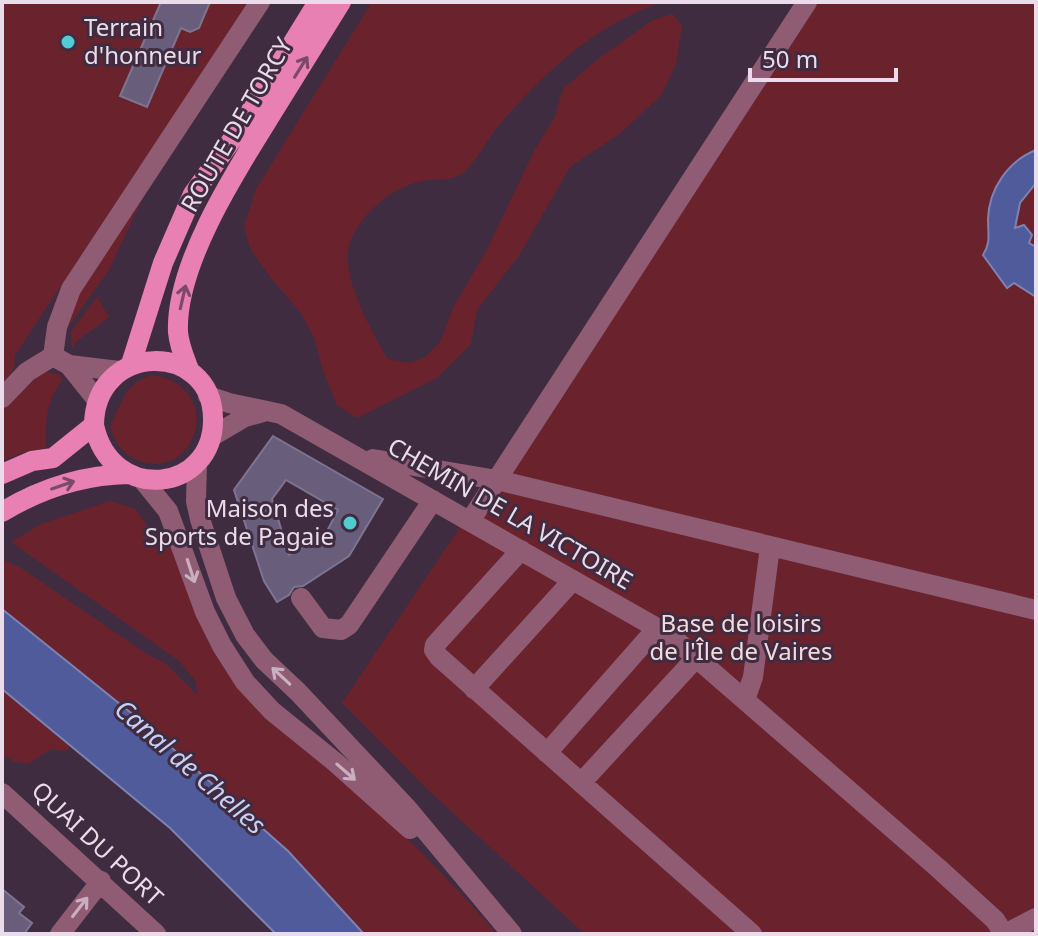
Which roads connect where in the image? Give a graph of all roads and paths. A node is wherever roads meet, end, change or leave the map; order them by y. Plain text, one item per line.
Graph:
1 (260, 2) edge
2 (318, 2) edge
3 (341, 2) edge
4 (807, 2) edge
5 (61, 360) junction
6 (125, 368) junction
7 (190, 372) junction
8 (208, 396) junction
9 (2, 398) edge
10 (97, 400) junction
11 (266, 411) junction
12 (94, 425) junction
13 (211, 437) junction
14 (358, 456) junction
15 (197, 462) junction
16 (2, 474) edge
17 (135, 476) junction
18 (497, 480) junction
19 (433, 500) junction
20 (2, 512) edge
21 (470, 521) junction
22 (770, 547) junction
23 (521, 550) junction
24 (573, 580) junction
25 (301, 598) dead end
26 (1036, 610) edge
27 (657, 628) junction
28 (696, 658) junction
29 (474, 689) junction
30 (745, 700) junction
31 (547, 753) junction
32 (581, 783) junction
33 (2, 793) edge
34 (465, 879) junction
35 (101, 881) junction
36 (1036, 918) edge
37 (60, 934) edge
38 (156, 934) edge
39 (512, 934) edge
40 (752, 934) edge
41 (1004, 934) edge

1 - 5 street
2 - 6 main road, ROUTE DE TORCY
7 -> 3 main road, ROUTE DE TORCY
4 - 18 street
5 - 6 street
5 - 9 street
5 - 10 street
6 - 7 main road
6 - 10 main road
7 - 8 main road
8 - 11 street, CHEMIN DE LA VICTOIRE
8 - 13 main road
10 - 12 main road
11 - 13 street
11 - 14 street, CHEMIN DE LA VICTOIRE
12 - 16 main road
12 - 17 main road
13 - 15 main road
14 - 18 street
14 - 19 street, CHEMIN DE LA VICTOIRE
15 - 17 main road
34 -> 15 street
20 -> 17 main road
17 -> 34 street
18 - 21 street
18 - 22 street
19 - 21 street, CHEMIN DE LA VICTOIRE
19 - 25 street
21 - 23 street, CHEMIN DE LA VICTOIRE
22 - 26 street
22 - 30 street
23 - 24 street, CHEMIN DE LA VICTOIRE
23 - 29 street
24 - 27 street, CHEMIN DE LA VICTOIRE
24 - 29 street
27 - 28 street, CHEMIN DE LA VICTOIRE
27 - 31 street
28 - 30 street, CHEMIN DE LA VICTOIRE
28 - 32 street
29 - 31 street
30 - 41 street, CHEMIN DE LA VICTOIRE
31 - 32 street
32 - 40 street
33 - 35 street, QUAI DU PORT
34 - 39 street
37 -> 35 street
35 - 38 street, QUAI DU PORT
36 - 41 street

